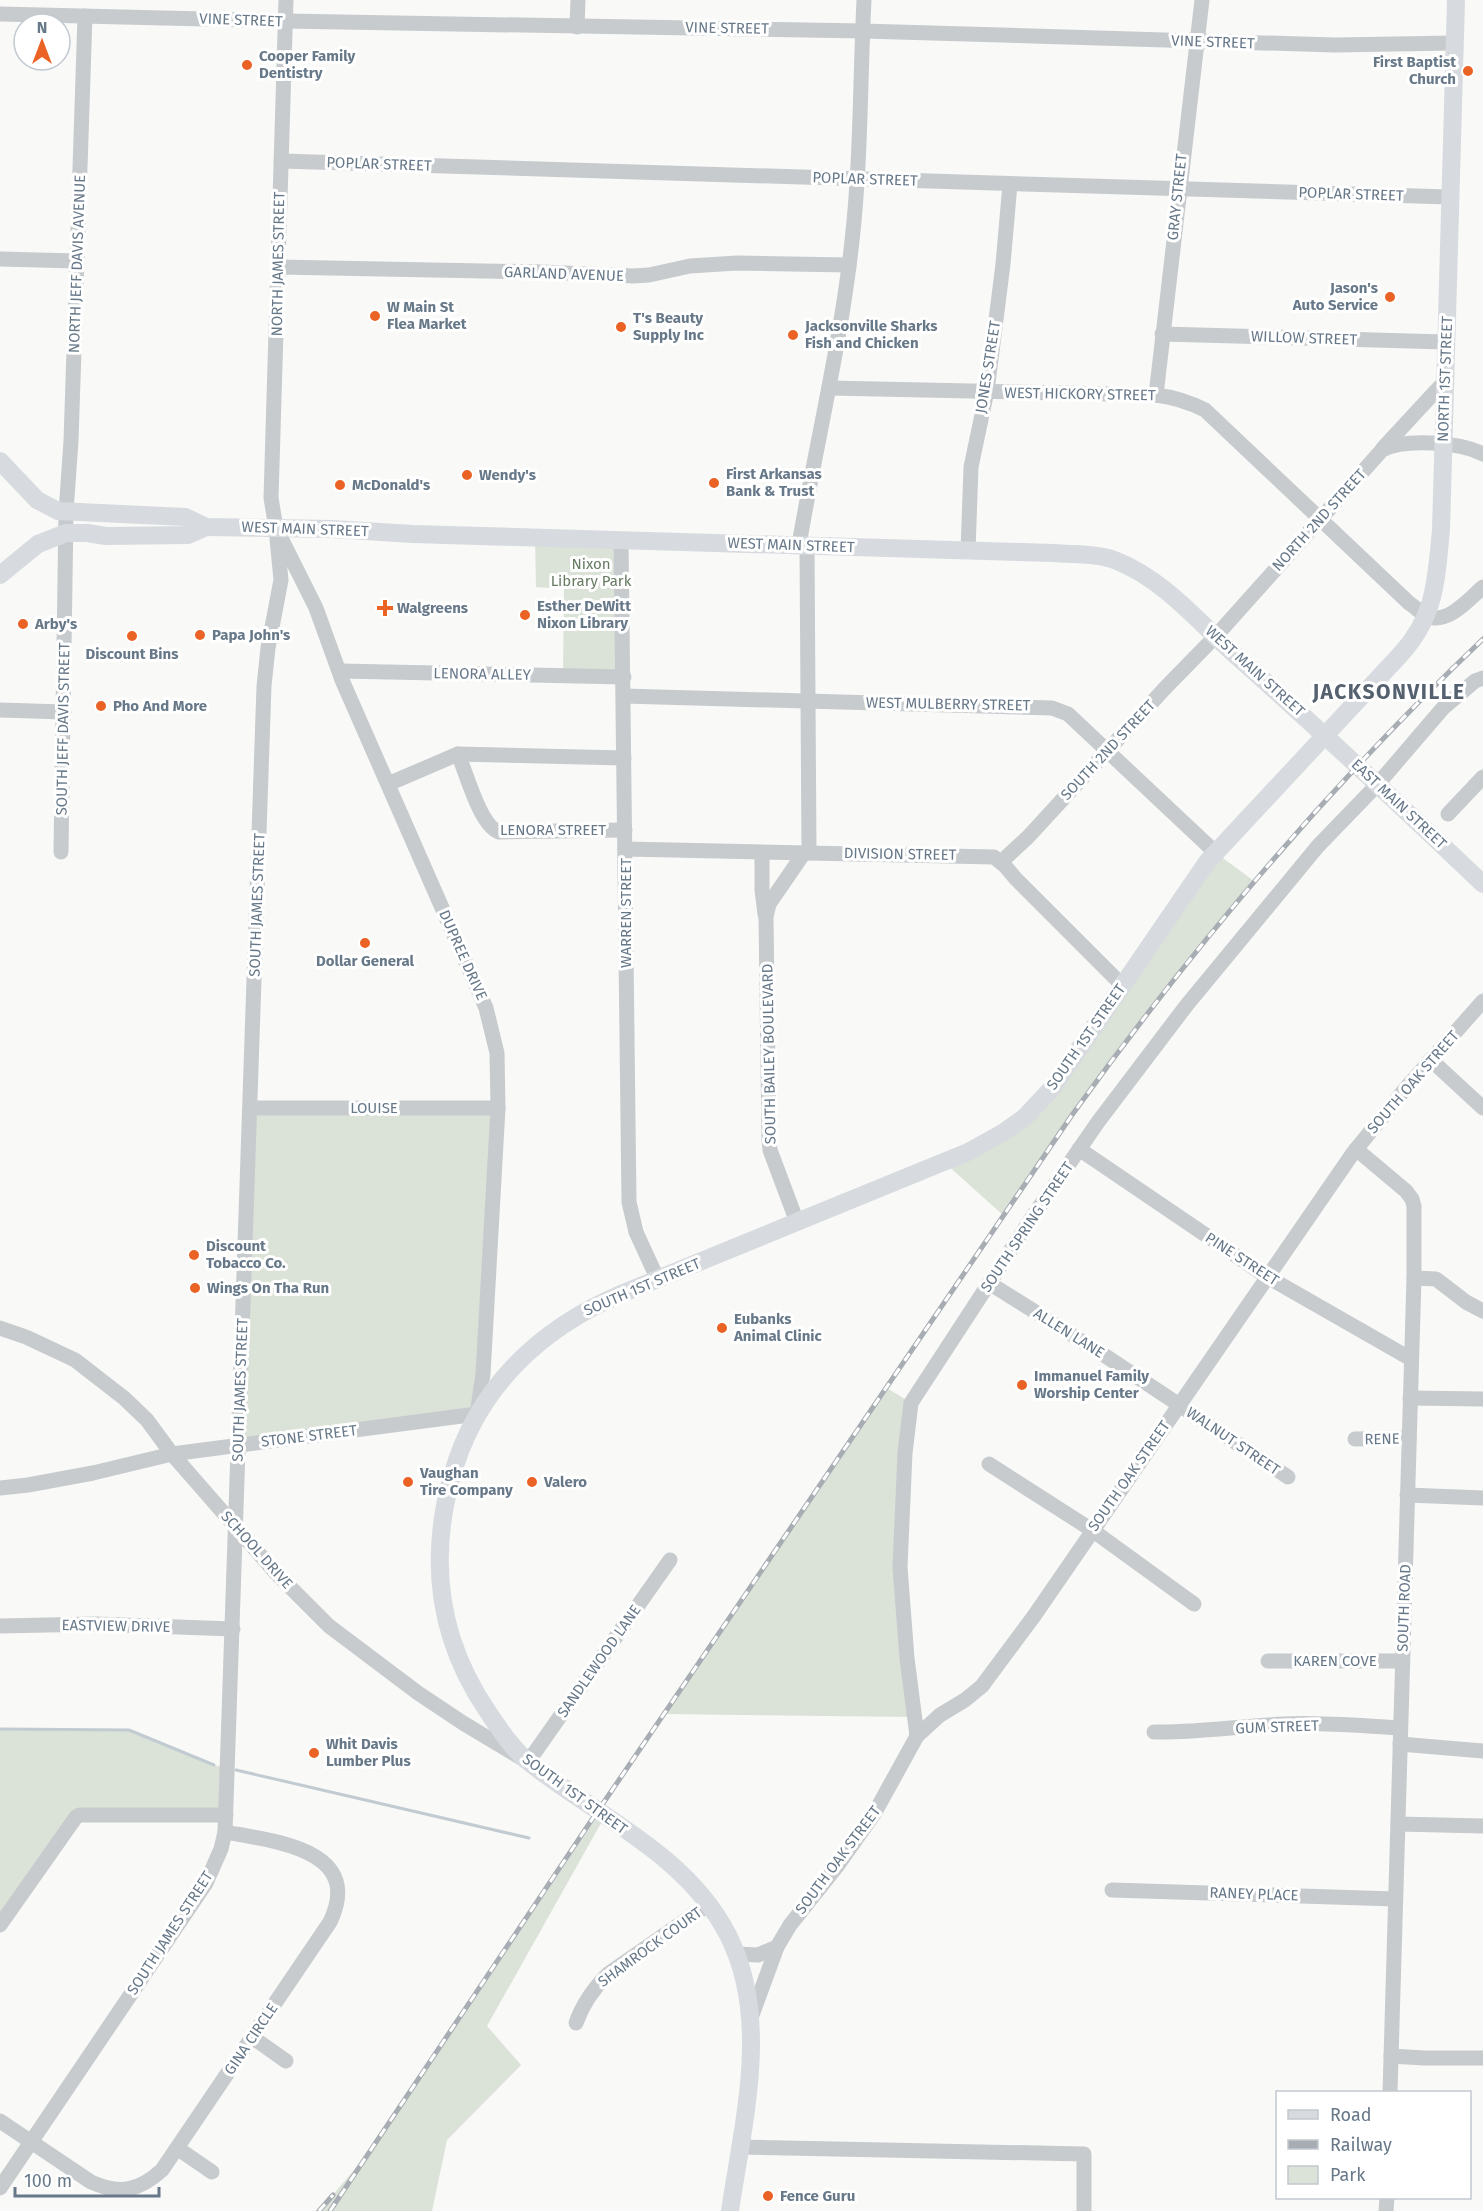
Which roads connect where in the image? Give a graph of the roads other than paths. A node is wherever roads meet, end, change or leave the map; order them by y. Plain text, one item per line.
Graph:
1 (286, 0) edge
2 (578, 0) edge
3 (864, 0) edge
4 (1202, 0) edge
5 (1456, 0) edge
6 (0, 14) edge
7 (85, 16) junction
8 (285, 21) junction
9 (577, 27) junction
10 (863, 30) junction
11 (1195, 41) junction
12 (1454, 43) junction
13 (281, 161) junction
14 (858, 179) junction
15 (1010, 184) junction
16 (1178, 189) junction
17 (1449, 197) junction
18 (0, 258) edge
19 (77, 261) junction
20 (849, 265) junction
21 (278, 267) junction
22 (1162, 334) junction
23 (1445, 342) junction
24 (1446, 380) junction
25 (829, 388) junction
26 (987, 391) junction
27 (1156, 394) junction
28 (1442, 445) junction
29 (1382, 450) junction
30 (1483, 454) edge
31 (0, 461) edge
32 (66, 512) junction
33 (1320, 518) junction
34 (206, 527) junction
35 (276, 528) junction
36 (66, 533) junction
37 (621, 541) junction
38 (803, 545) junction
39 (968, 551) junction
40 (0, 576) edge
41 (1483, 587) edge
42 (1427, 617) junction
43 (1215, 636) junction
44 (340, 671) junction
45 (624, 677) junction
46 (1483, 678) edge
47 (624, 696) junction
48 (807, 701) junction
49 (0, 710) edge
50 (64, 712) junction
51 (1336, 723) joint
52 (1316, 725) joint
53 (1107, 751) junction
54 (458, 754) junction
55 (624, 758) junction
56 (1483, 777) edge
57 (388, 784) junction
58 (1448, 814) dead end
59 (625, 830) junction
60 (626, 849) junction
61 (61, 852) dead end
62 (762, 853) junction
63 (806, 853) junction
64 (1216, 853) junction
65 (1001, 862) junction
66 (1483, 884) edge
67 (766, 917) junction
68 (1122, 985) junction
69 (1483, 1002) edge
70 (1431, 1060) junction
71 (250, 1108) junction
72 (498, 1108) junction
73 (1483, 1108) edge
74 (1079, 1149) junction
75 (1356, 1149) junction
76 (797, 1222) junction
77 (1266, 1276) junction
78 (1414, 1278) junction
79 (658, 1280) junction
80 (989, 1283) junction
81 (1483, 1311) edge
82 (0, 1328) edge
83 (1411, 1359) junction
84 (1410, 1398) junction
85 (1483, 1399) edge
86 (1179, 1404) junction
87 (477, 1414) junction
88 (1409, 1438) junction
89 (1355, 1439) dead end
90 (238, 1445) junction
91 (172, 1454) junction
92 (988, 1464) dead end
93 (1288, 1477) dead end
94 (0, 1488) edge
95 (1407, 1495) junction
96 (1483, 1498) edge
97 (236, 1528) junction
98 (1092, 1530) junction
99 (670, 1560) dead end
100 (1194, 1604) dead end
101 (0, 1626) edge
102 (233, 1629) junction
103 (1268, 1660) dead end
104 (1402, 1662) junction
105 (1400, 1728) junction
106 (1154, 1732) dead end
107 (917, 1736) junction
108 (1400, 1744) junction
109 (1483, 1751) edge
110 (528, 1762) junction
111 (226, 1815) junction
112 (1398, 1824) junction
113 (1483, 1826) edge
114 (225, 1832) junction
115 (1112, 1890) dead end
116 (1395, 1899) junction
117 (709, 1904) junction
118 (0, 1925) edge
119 (777, 1947) junction
120 (736, 1954) junction
121 (751, 2018) junction
122 (576, 2023) dead end
123 (252, 2037) junction
124 (1391, 2056) junction
125 (1483, 2058) edge
126 (286, 2061) dead end
127 (1390, 2091) edge
128 (0, 2121) edge
129 (31, 2140) junction
130 (739, 2147) junction
131 (177, 2148) junction
132 (212, 2172) dead end
133 (0, 2188) edge
134 (730, 2211) edge
135 (1084, 2211) edge

1 - 8 street, NORTH JAMES STREET
2 - 9 street
3 - 10 street
4 - 11 street, GRAY STREET
5 - 12 main road, NORTH 1ST STREET
6 - 7 street, VINE STREET
7 - 8 street, VINE STREET
7 - 19 street, NORTH JEFF DAVIS AVENUE
8 - 9 street, VINE STREET
8 - 13 street, NORTH JAMES STREET
9 - 10 street, VINE STREET
10 - 11 street, VINE STREET
10 - 14 street
11 - 12 street, VINE STREET
11 - 16 street, GRAY STREET
12 - 17 main road, NORTH 1ST STREET
13 - 14 street, POPLAR STREET
13 - 21 street, NORTH JAMES STREET
14 - 15 street, POPLAR STREET
14 - 20 street
15 - 16 street, POPLAR STREET
15 - 26 street, JONES STREET
16 - 17 street, POPLAR STREET
16 - 22 street, GRAY STREET
17 - 23 main road, NORTH 1ST STREET
18 - 19 street
19 - 32 street, NORTH JEFF DAVIS AVENUE
20 - 21 street, GARLAND AVENUE
20 - 25 street
21 - 35 street, NORTH JAMES STREET
22 - 23 street, WILLOW STREET
22 - 27 street, GRAY STREET
23 - 24 main road, NORTH 1ST STREET
24 - 28 main road, NORTH 1ST STREET
24 - 29 street, NORTH 2ND STREET
25 - 26 street, WEST HICKORY STREET
25 - 38 street
26 - 27 street, WEST HICKORY STREET
26 - 39 street, JONES STREET
27 - 33 street, WEST HICKORY STREET
28 - 29 street
28 - 30 street
28 - 42 main road, NORTH 1ST STREET
29 - 33 street, NORTH 2ND STREET
31 - 32 main road, WEST MAIN STREET
32 - 34 main road, WEST MAIN STREET
32 - 36 street, NORTH JEFF DAVIS AVENUE
33 - 42 street, WEST HICKORY STREET
33 - 43 street, NORTH 2ND STREET
34 - 35 main road, WEST MAIN STREET
34 - 36 main road, WEST MAIN STREET
35 - 37 main road, WEST MAIN STREET
35 - 44 street, DUPREE DRIVE
35 - 71 street, SOUTH JAMES STREET
36 - 40 main road
36 - 50 street, SOUTH JEFF DAVIS STREET
37 - 38 main road, WEST MAIN STREET
37 - 45 street, WARREN STREET
38 - 39 main road, WEST MAIN STREET
38 - 48 street
39 - 43 main road, WEST MAIN STREET
41 - 42 street
42 - 51 main road, NORTH 1ST STREET
43 - 52 main road, WEST MAIN STREET
43 - 53 street, SOUTH 2ND STREET
44 - 45 street, LENORA ALLEY
44 - 57 street, DUPREE DRIVE
45 - 47 street, WARREN STREET
46 - 74 street, SOUTH SPRING STREET
47 - 48 street, WEST MULBERRY STREET
47 - 55 street, WARREN STREET
48 - 53 street, WEST MULBERRY STREET
48 - 63 street
49 - 50 street
50 - 61 street, SOUTH JEFF DAVIS STREET
51 - 64 main road, SOUTH 1ST STREET
52 - 66 main road, EAST MAIN STREET
53 - 64 street, WEST MULBERRY STREET
53 - 65 street, SOUTH 2ND STREET
54 - 55 street
54 - 57 street
54 - 59 street, LENORA STREET
55 - 59 street, WARREN STREET
56 - 58 street
57 - 72 street, DUPREE DRIVE
59 - 60 street, WARREN STREET
60 - 62 street, DIVISION STREET
60 - 79 street, WARREN STREET
62 - 63 street, DIVISION STREET
62 - 67 street, SOUTH BAILEY BOULEVARD
63 - 65 street, DIVISION STREET
63 - 67 street, SOUTH BAILEY BOULEVARD
64 - 68 main road, SOUTH 1ST STREET
65 - 68 street
67 - 76 street, SOUTH BAILEY BOULEVARD
68 - 76 main road, SOUTH 1ST STREET
69 - 70 street, SOUTH OAK STREET
70 - 73 street
70 - 75 street, SOUTH OAK STREET
71 - 72 street, LOUISE
71 - 90 street, SOUTH JAMES STREET
72 - 87 street, DUPREE DRIVE
74 - 77 street, PINE STREET
74 - 80 street, SOUTH SPRING STREET
75 - 77 street, SOUTH OAK STREET
75 - 78 street, SOUTH ROAD
76 - 79 main road, SOUTH 1ST STREET
77 - 83 street, PINE STREET
77 - 86 street, SOUTH OAK STREET
78 - 81 street
78 - 83 street, SOUTH ROAD
79 - 87 main road, SOUTH 1ST STREET
80 - 86 street, ALLEN LANE
80 - 107 street, SOUTH SPRING STREET
82 - 91 street, SCHOOL DRIVE
83 - 84 street, SOUTH ROAD
84 - 85 street
84 - 88 street, SOUTH ROAD
86 - 93 street, WALNUT STREET
86 - 98 street, SOUTH OAK STREET
87 - 90 street, STONE STREET
87 - 110 main road, SOUTH 1ST STREET
88 - 89 street, RENE
88 - 95 street, SOUTH ROAD
90 - 91 street, STONE STREET
90 - 97 street, SOUTH JAMES STREET
91 - 94 street, STONE STREET
91 - 97 street, SCHOOL DRIVE
92 - 98 street
95 - 96 street
95 - 104 street, SOUTH ROAD
97 - 102 street, SOUTH JAMES STREET
97 - 110 street, SCHOOL DRIVE
98 - 100 street
98 - 107 street, SOUTH OAK STREET
99 - 110 street, SANDLEWOOD LANE
101 - 102 street, EASTVIEW DRIVE
102 - 111 street, SOUTH JAMES STREET
103 - 104 street, KAREN COVE
104 - 105 street, SOUTH ROAD
105 - 106 street, GUM STREET
105 - 108 street, SOUTH ROAD
107 - 119 street, SOUTH OAK STREET
108 - 109 street
108 - 112 street, SOUTH ROAD
110 - 117 main road, SOUTH 1ST STREET
111 - 114 street, SOUTH JAMES STREET
111 - 118 street
112 - 113 street
112 - 116 street, SOUTH ROAD
114 - 123 street, GINA CIRCLE
114 - 129 street, SOUTH JAMES STREET
115 - 116 street, RANEY PLACE
116 - 124 street, SOUTH ROAD
117 - 120 main road, SOUTH 1ST STREET
117 - 122 street, SHAMROCK COURT
119 - 120 street
119 - 121 street, SOUTH OAK STREET
120 - 121 main road, SOUTH 1ST STREET
121 - 130 main road, SOUTH 1ST STREET
123 - 126 street
123 - 131 street, GINA CIRCLE
124 - 125 street
124 - 127 street, SOUTH ROAD
128 - 129 street, GINA CIRCLE
129 - 131 street, GINA CIRCLE
129 - 133 street, SOUTH JAMES STREET
130 - 134 main road, SOUTH 1ST STREET
130 - 135 street
131 - 132 street

